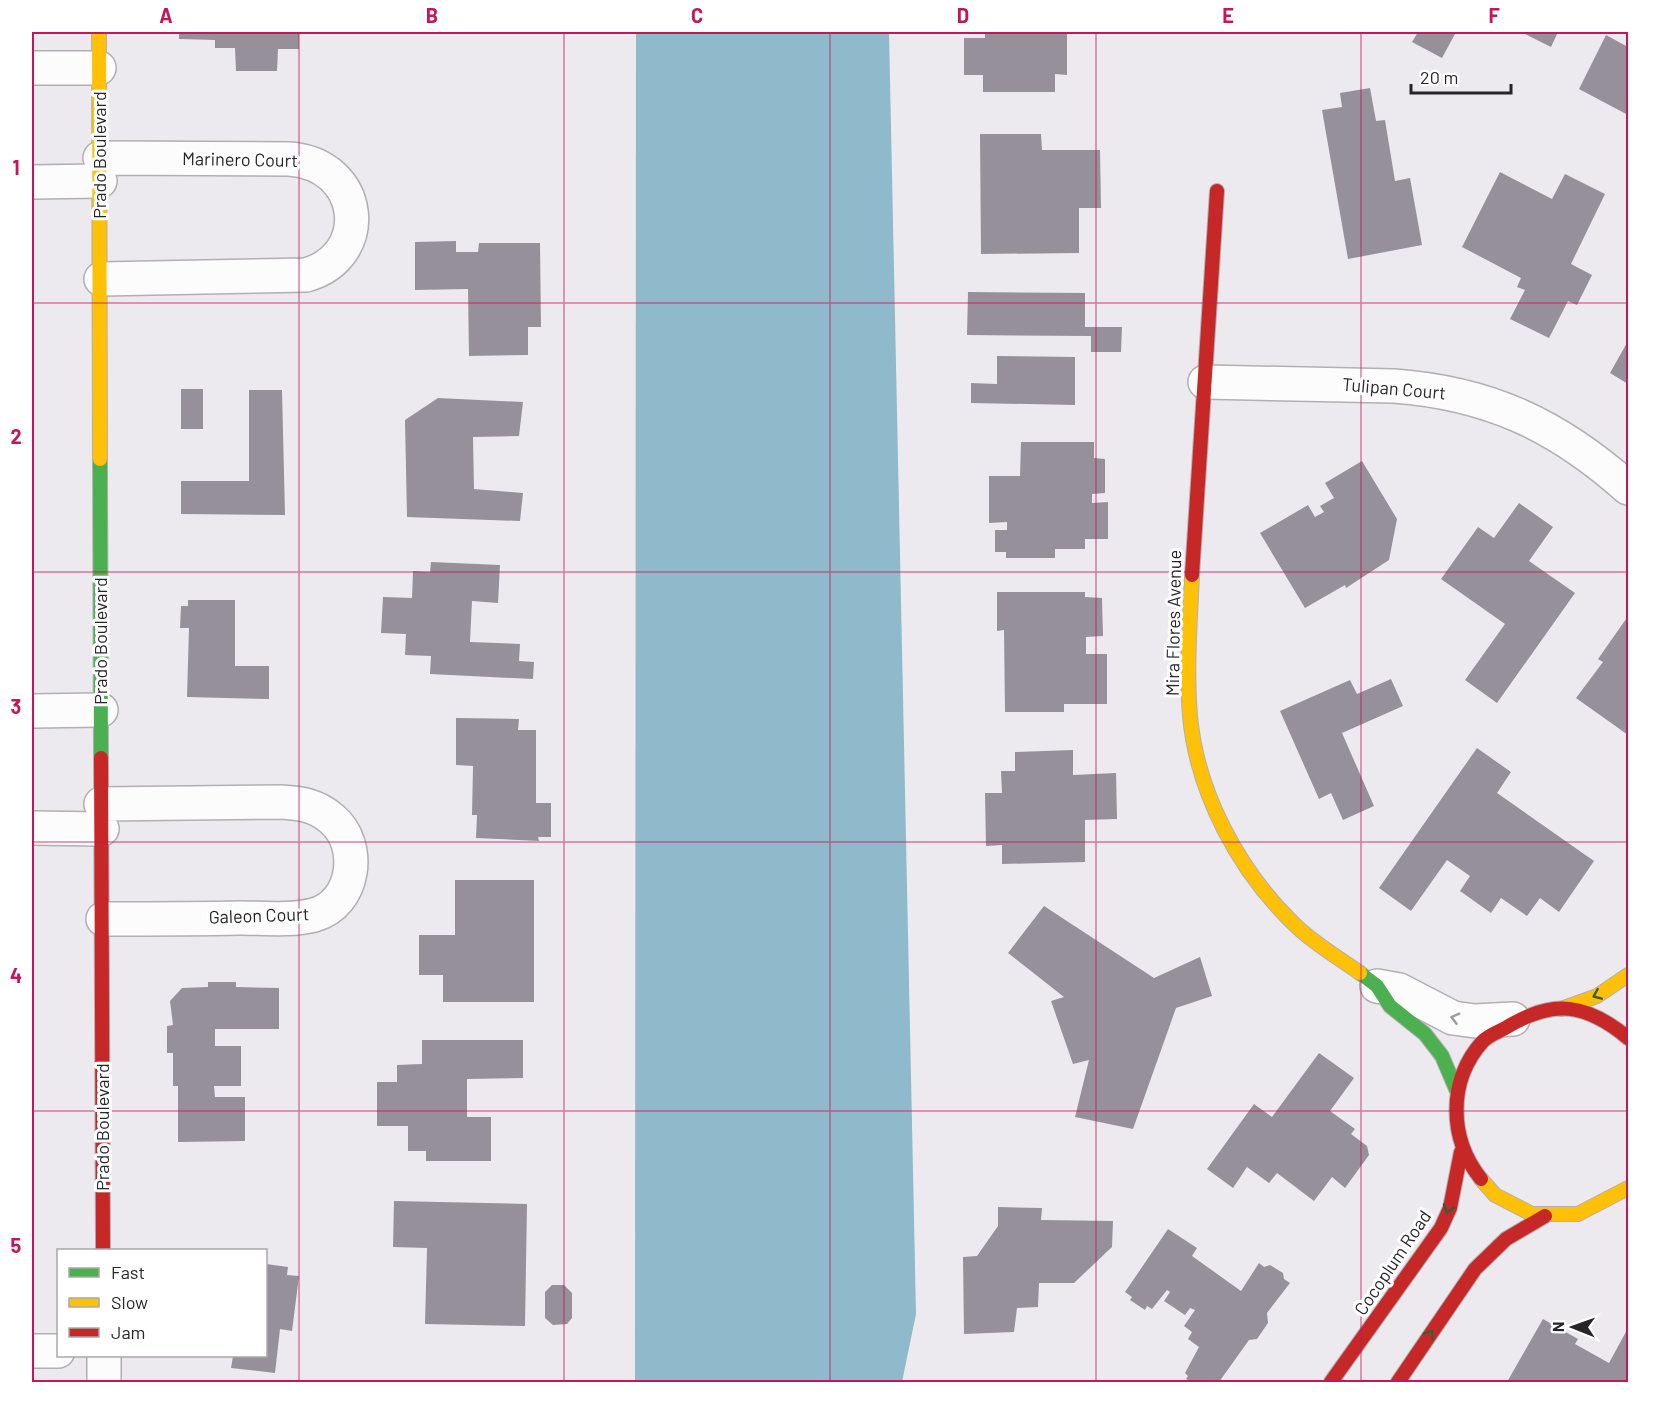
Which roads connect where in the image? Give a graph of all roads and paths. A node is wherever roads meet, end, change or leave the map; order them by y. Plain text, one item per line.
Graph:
1 (99, 32) edge
2 (32, 68) edge
3 (99, 68) junction
4 (100, 170) junction
5 (32, 182) edge
6 (1217, 191) dead end
7 (101, 279) junction
8 (1205, 382) junction
9 (1629, 488) edge
10 (101, 710) junction
11 (32, 711) edge
12 (101, 816) junction
13 (32, 828) edge
14 (103, 919) junction
15 (1629, 975) edge
16 (1377, 986) junction
17 (1561, 1009) junction
18 (1513, 1019) junction
19 (1629, 1038) edge
20 (1456, 1089) junction
21 (1461, 1152) junction
22 (1622, 1199) edge
23 (1545, 1216) junction
24 (103, 1249) edge
25 (32, 1351) edge
26 (57, 1351) edge
27 (104, 1357) edge
28 (104, 1383) edge
29 (1331, 1383) edge
30 (1398, 1383) edge

1 - 3 street, Prado Boulevard
2 - 3 street
3 - 4 street, Prado Boulevard
4 - 5 street, Marinero Court
4 - 7 street, Prado Boulevard
4 - 7 street, Marinero Court
6 - 8 street, Mira Flores Avenue
7 - 10 street, Prado Boulevard
8 - 9 street, Tulipan Court
8 - 16 street, Mira Flores Avenue
10 - 11 street
10 - 12 street, Prado Boulevard
12 - 13 street, Galeon Court
12 - 14 street, Prado Boulevard
12 - 14 street, Galeon Court
14 - 24 street, Prado Boulevard
15 -> 17 street, Cocoplum Road
18 -> 16 street
16 - 20 street, Mira Flores Avenue
17 - 18 street, Cocoplum Road
17 - 19 street, Cocoplum Road
18 - 20 street, Cocoplum Road
20 - 21 street, Cocoplum Road
21 - 23 street, Cocoplum Road
21 -> 29 street, Cocoplum Road
22 - 23 street, Cocoplum Road
30 -> 23 street, Cocoplum Road
25 - 26 street
27 - 28 street

